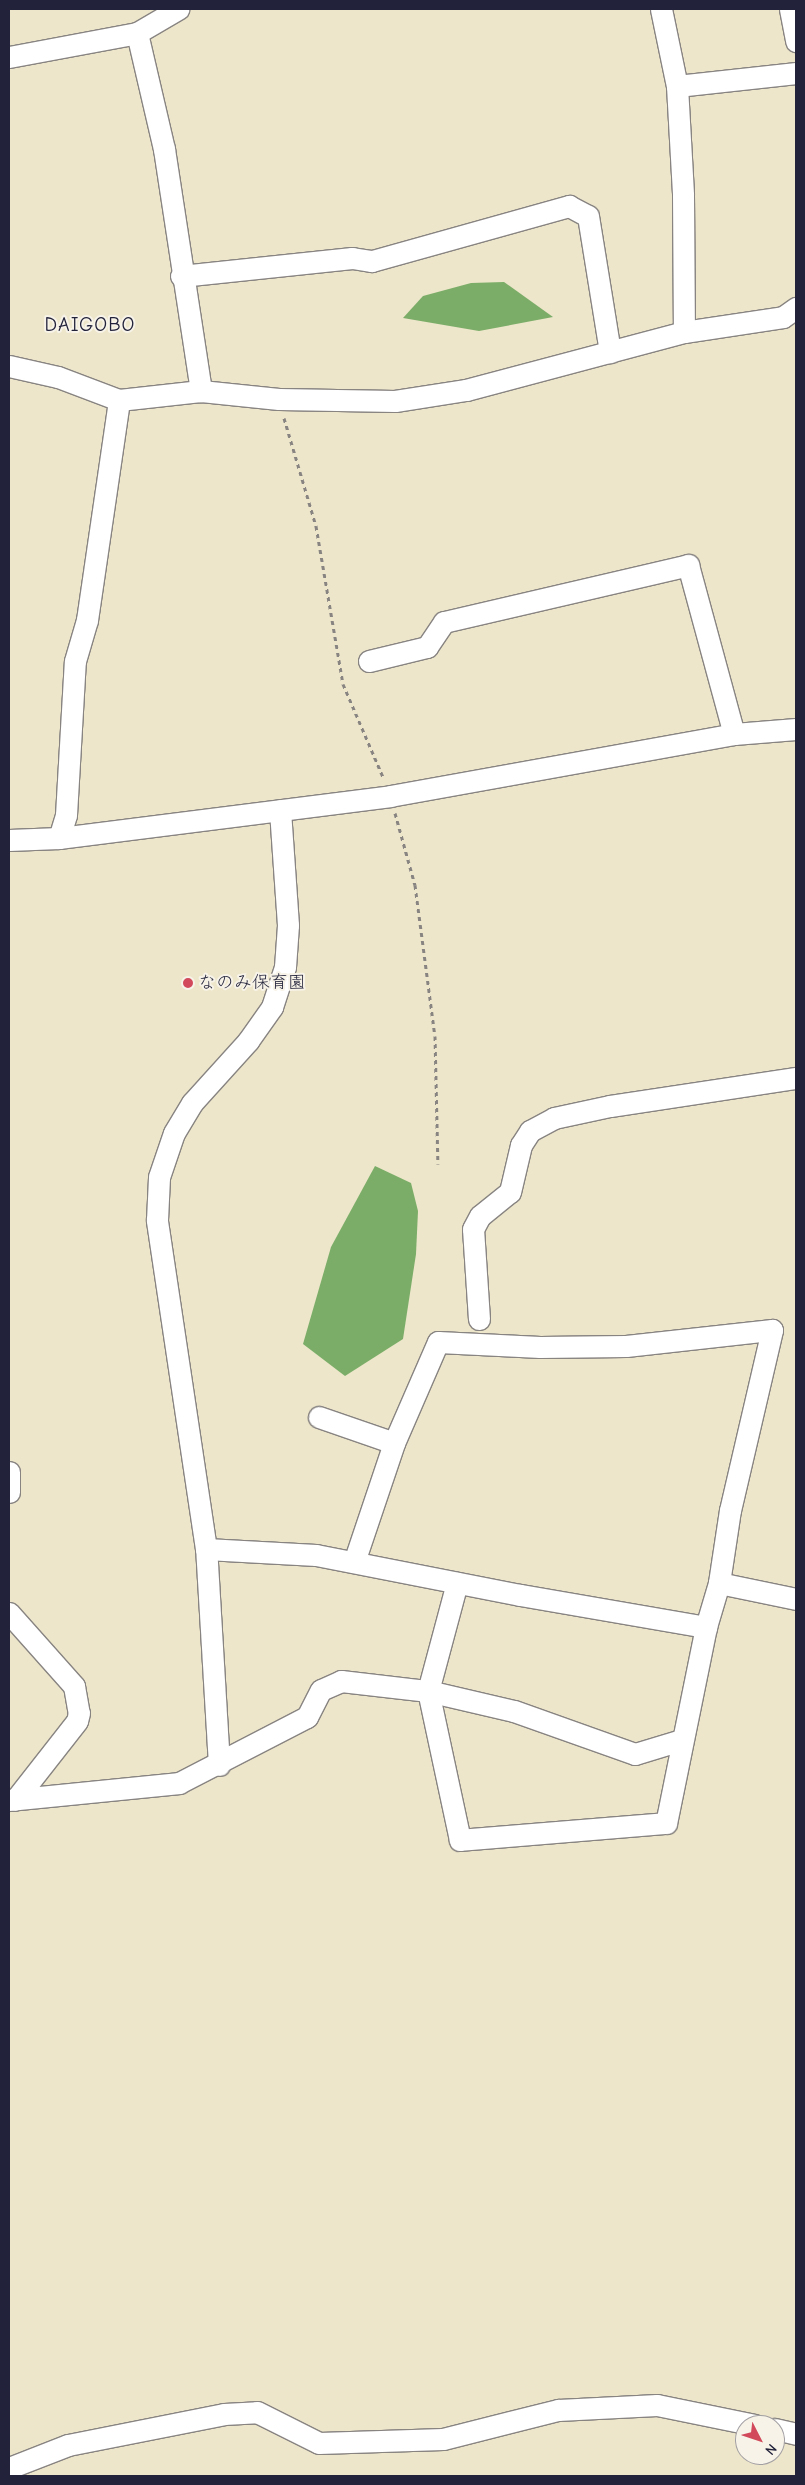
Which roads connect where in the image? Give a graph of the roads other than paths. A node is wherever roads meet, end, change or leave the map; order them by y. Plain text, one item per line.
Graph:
1 (178, 9) edge
2 (661, 9) edge
3 (790, 9) edge
4 (137, 33) junction
5 (796, 42) edge
6 (9, 57) edge
7 (796, 73) edge
8 (677, 86) junction
9 (181, 276) junction
10 (796, 308) edge
11 (684, 332) junction
12 (610, 352) junction
13 (9, 366) edge
14 (201, 391) junction
15 (119, 400) junction
16 (369, 661) dead end
17 (796, 729) edge
18 (734, 734) junction
19 (280, 810) junction
20 (59, 838) junction
21 (9, 840) edge
22 (796, 1078) edge
23 (479, 1319) dead end
24 (319, 1416) dead end
25 (394, 1443) junction
26 (9, 1472) edge
27 (9, 1492) edge
28 (206, 1549) junction
29 (354, 1562) junction
30 (457, 1583) junction
31 (719, 1583) junction
32 (796, 1599) edge
33 (9, 1613) edge
34 (706, 1627) junction
35 (428, 1691) junction
36 (681, 1740) junction
37 (219, 1765) junction
38 (12, 1800) edge
39 (735, 2421) edge
40 (9, 2468) edge

1 - 4 street
2 - 8 street
3 - 5 street
4 - 6 street
4 - 9 street
7 - 8 street
8 - 11 street
9 - 12 street
9 - 14 street
10 - 11 street
11 - 12 street
12 - 14 street
13 - 15 street
14 - 15 street
15 - 20 street
16 - 18 street
17 - 18 street
18 - 19 street
19 - 20 street
19 - 28 street
20 - 21 street
22 - 23 street
24 - 25 street
25 - 29 street
25 - 31 street
26 - 27 street
28 - 29 street
28 - 37 street
29 - 30 street
30 - 34 street
30 - 35 street
31 - 32 street
31 - 34 street
33 - 38 street
34 - 36 street
35 - 36 street
35 - 36 street
35 - 37 street
37 - 38 street
39 - 40 street

